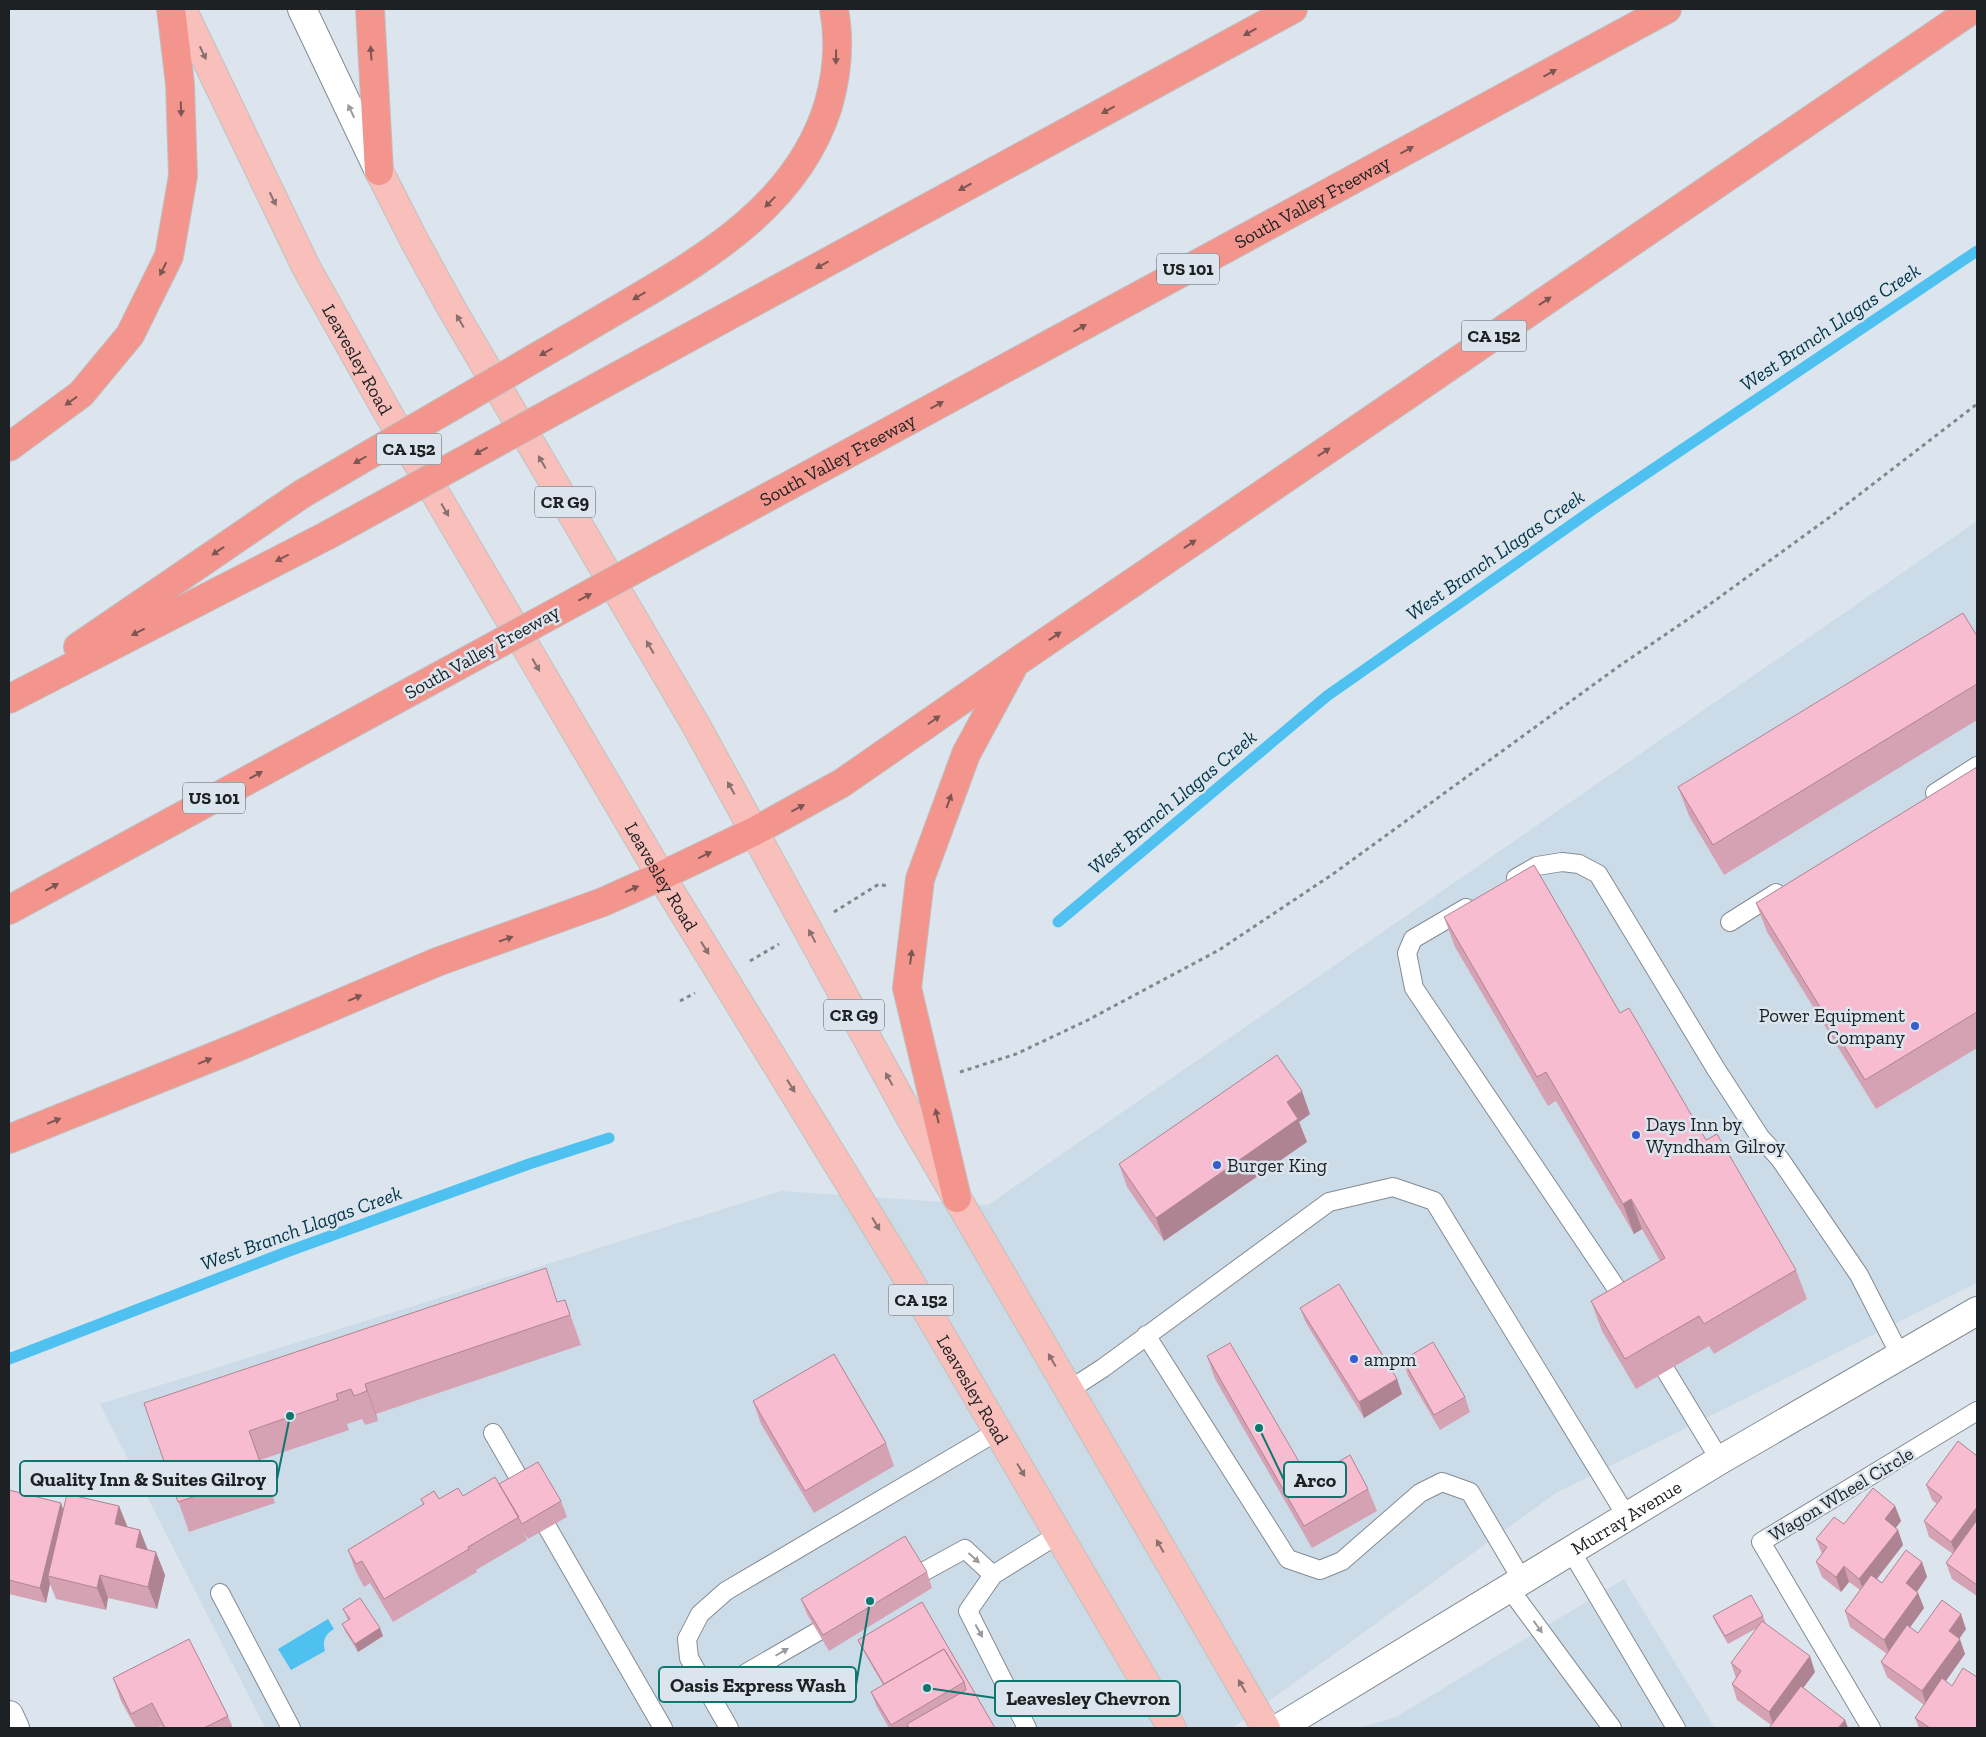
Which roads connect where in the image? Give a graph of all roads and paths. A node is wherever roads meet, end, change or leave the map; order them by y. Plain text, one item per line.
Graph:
1 (171, 9) edge
2 (182, 9) edge
3 (302, 9) edge
4 (370, 9) edge
5 (834, 9) edge
6 (1293, 9) edge
7 (1667, 9) edge
8 (1973, 9) edge
9 (379, 171) junction
10 (1977, 404) edge
11 (9, 447) edge
12 (1015, 663) junction
13 (9, 694) edge
14 (9, 699) edge
15 (1977, 766) edge
16 (1920, 803) edge
17 (755, 831) junction
18 (661, 876) junction
19 (1504, 885) edge
20 (888, 886) dead end
21 (1787, 886) edge
22 (1479, 900) edge
23 (9, 910) edge
24 (1730, 922) dead end
25 (807, 928) junction
26 (723, 976) junction
27 (680, 1001) dead end
28 (929, 1081) junction
29 (9, 1139) edge
30 (957, 1198) junction
31 (1977, 1311) edge
32 (1633, 1313) edge
33 (1146, 1335) junction
34 (1901, 1357) junction
35 (1666, 1371) edge
36 (1069, 1390) junction
37 (1977, 1411) edge
38 (998, 1431) junction
39 (492, 1433) dead end
40 (1720, 1460) junction
41 (1627, 1517) junction
42 (1059, 1534) junction
43 (1571, 1551) junction
44 (923, 1572) edge
45 (993, 1575) junction
46 (1516, 1584) junction
47 (220, 1593) dead end
48 (817, 1632) edge
49 (710, 1694) junction
50 (9, 1715) edge
51 (16, 1728) edge
52 (291, 1728) edge
53 (663, 1728) edge
54 (729, 1728) edge
55 (1027, 1728) edge
56 (1172, 1728) edge
57 (1266, 1728) edge
58 (1278, 1728) edge
59 (1612, 1728) edge
60 (1676, 1728) edge
61 (1871, 1728) edge

1 -> 11 highway
2 -> 18 main road, Leavesley Road / CA 152
9 -> 3 street, CR G9
9 -> 4 highway
5 -> 13 highway, bridge
6 -> 14 highway, bridge
23 -> 7 highway, South Valley Freeway / US 101, bridge
12 -> 8 highway, CA 152
17 -> 9 main road, CR G9
10 - 28 path
17 -> 12 highway
28 -> 12 highway, CA 152
15 - 16 lane
18 -> 17 highway
17 - 25 main road, CR G9
18 -> 26 main road, Leavesley Road / CA 152
29 -> 18 highway
19 - 34 lane
20 - 25 path
21 - 24 lane
22 - 32 lane
25 - 26 path
30 -> 25 main road, CR G9
26 - 27 path
26 -> 38 main road, Leavesley Road / CA 152
30 -> 28 highway, CA 152
36 -> 30 main road, CA 152
31 - 34 street, Murray Avenue
33 - 36 lane
33 - 41 lane
33 - 46 lane
34 - 40 street, Murray Avenue
35 - 40 lane
57 -> 36 main road, CA 152
37 - 61 lane, Wagon Wheel Circle
38 -> 42 main road, Leavesley Road / CA 152
38 - 49 lane
39 - 53 lane
40 - 41 street, Murray Avenue
41 - 43 street, Murray Avenue
42 - 45 lane
42 - 56 main road, Leavesley Road / CA 152
43 - 46 street, Murray Avenue
43 - 60 lane
44 -> 45 lane
45 -> 55 lane
46 - 58 street, Murray Avenue
46 -> 59 lane
47 - 52 lane
49 -> 48 lane
49 - 54 lane
50 - 51 street

